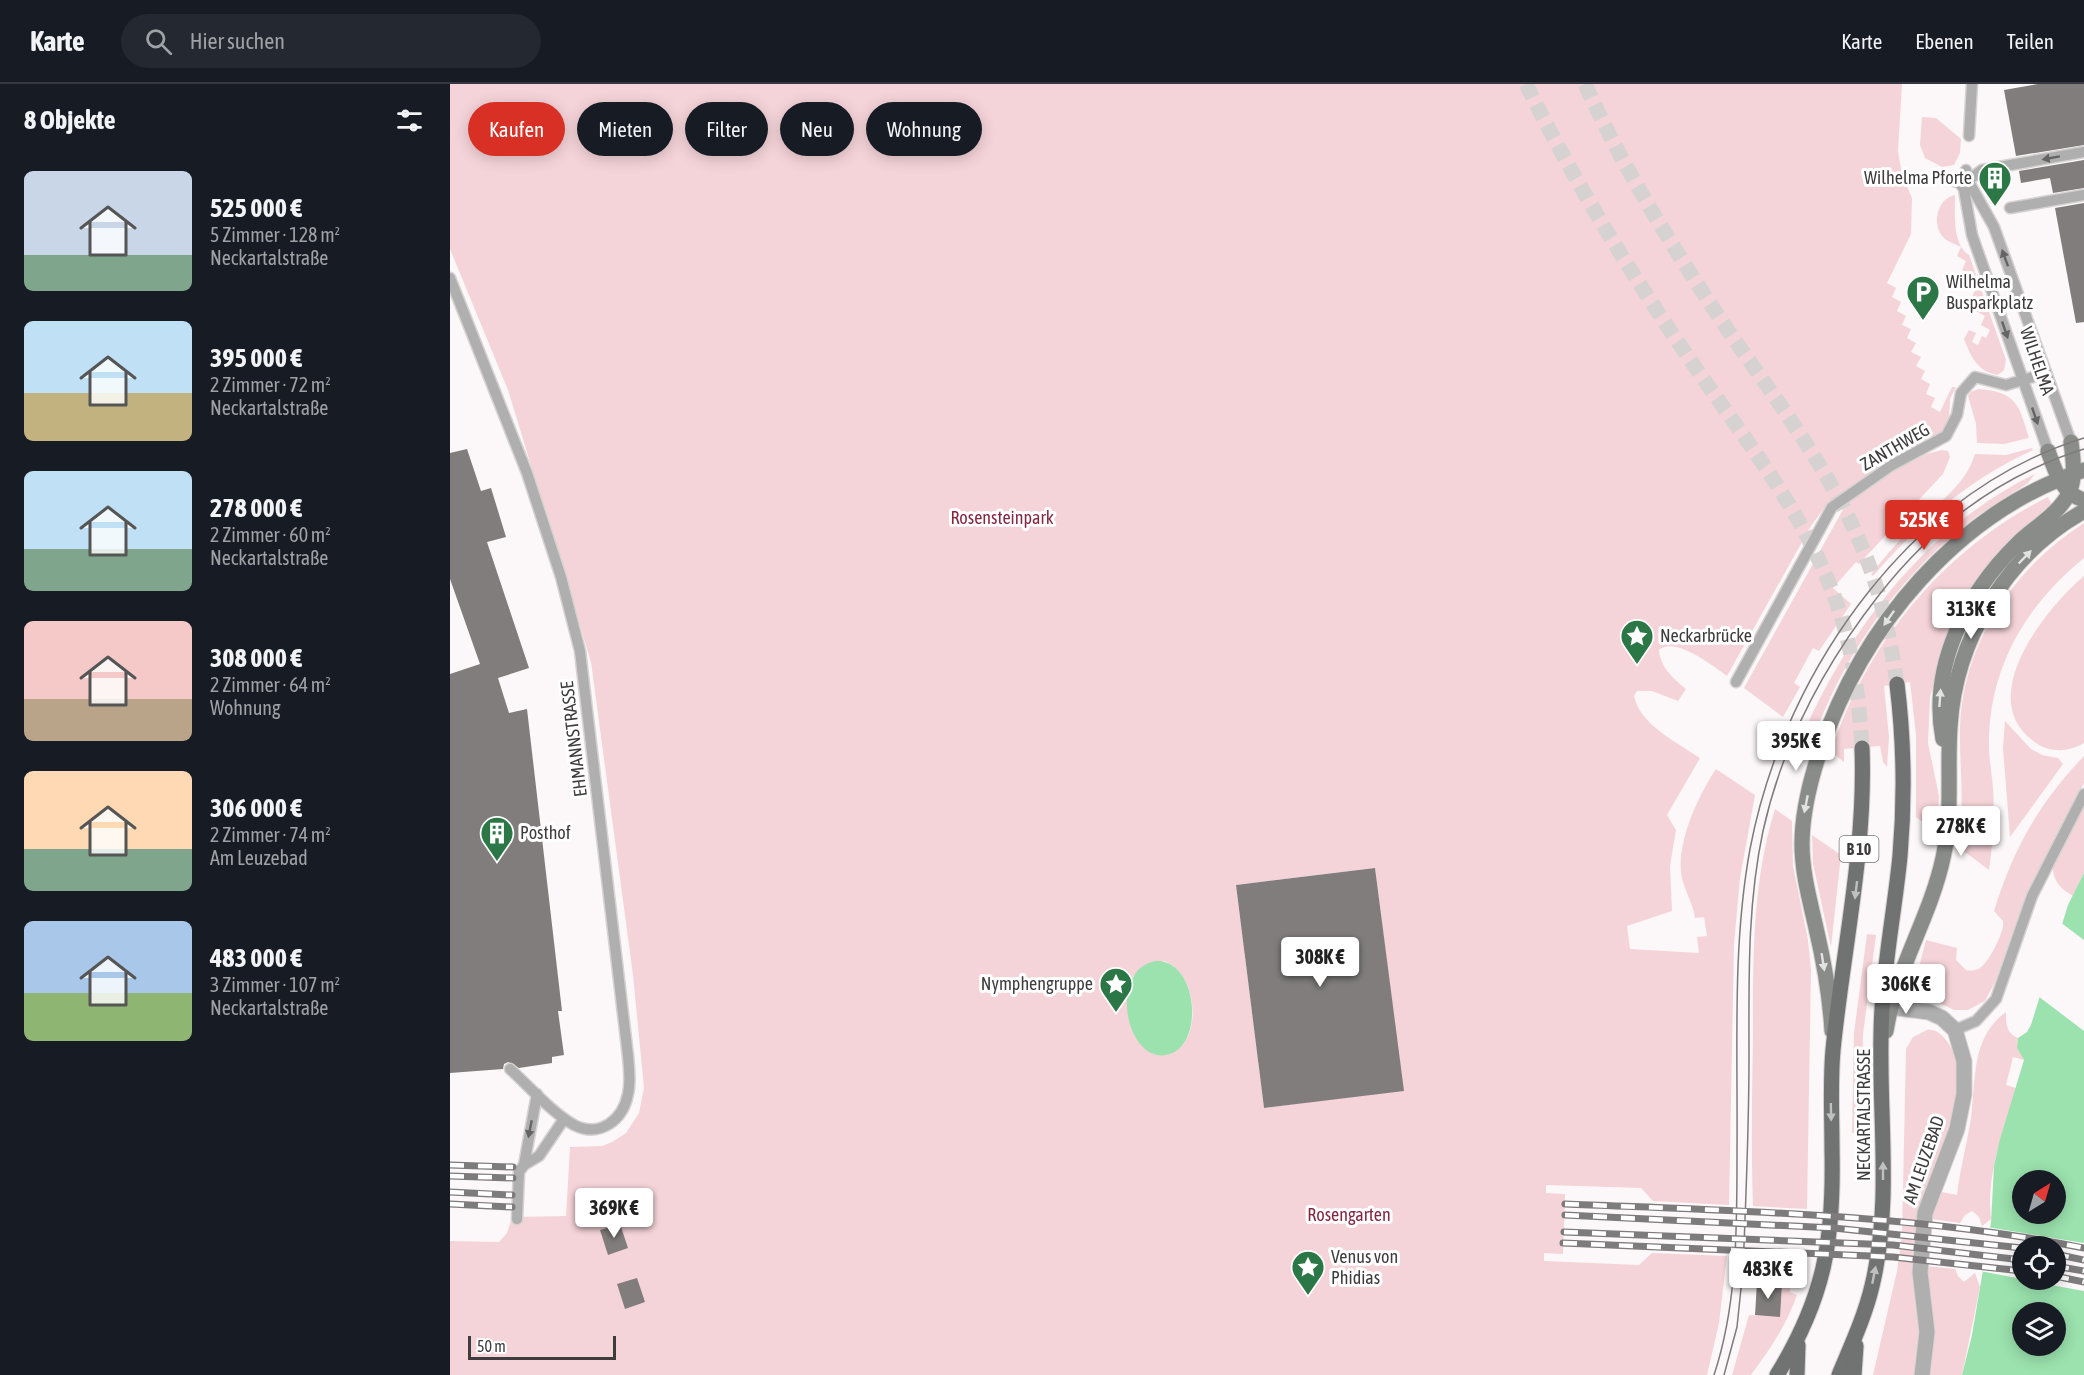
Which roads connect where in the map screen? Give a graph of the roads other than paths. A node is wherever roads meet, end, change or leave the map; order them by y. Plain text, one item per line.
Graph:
1 (1972, 84) edge
2 (1969, 136) dead end
3 (2084, 152) edge
4 (1962, 179) junction
5 (2084, 195) edge
6 (2010, 208) dead end
7 (450, 278) edge
8 (2046, 373) junction
9 (2023, 380) junction
10 (2071, 442) junction
11 (2050, 456) junction
12 (2084, 459) edge
13 (2072, 475) edge
14 (2069, 493) junction
15 (2026, 497) junction
16 (2084, 500) edge
17 (2084, 512) edge
18 (1736, 682) dead end
19 (1897, 684) tunnel mouth
20 (1862, 748) tunnel mouth
21 (1949, 777) junction
22 (2084, 794) edge
23 (1890, 1007) junction
24 (1955, 1030) junction
25 (1833, 1053) junction
26 (1881, 1057) junction
27 (510, 1069) dead end
28 (537, 1094) junction
29 (564, 1119) junction
30 (524, 1165) junction
31 (517, 1219) dead end
32 (1862, 1319) junction
33 (1804, 1328) junction
34 (1777, 1375) edge
35 (1797, 1375) edge
36 (1839, 1375) edge
37 (1854, 1375) edge
38 (1922, 1375) edge

1 - 2 lane
3 -> 4 lane
8 -> 4 lane, WILHELMA
4 -> 9 lane, WILHELMA
5 - 6 lane
7 - 29 lane, EHMANNSTRASSE
8 - 9 lane, ZANTHWEG
8 - 10 lane, WILHELMA
9 -> 11 lane, WILHELMA
9 - 18 lane, ZANTHWEG
10 - 12 main road
10 - 13 main road
11 - 13 main road
11 - 15 main road
13 - 14 main road
13 - 15 main road, NECKARTALSTRASSE
14 - 16 main road
21 -> 14 main road
15 -> 25 main road, NECKARTALSTRASSE
21 -> 17 main road, NECKARTALSTRASSE
19 - 26 main road, B 10
20 -> 25 main road, B 10
21 - 23 main road, NECKARTALSTRASSE
22 - 24 lane
23 - 24 street
23 - 26 main road, NECKARTALSTRASSE
24 - 38 street, AM LEUZEBAD
25 -> 33 main road, NECKARTALSTRASSE / B 10
32 -> 26 main road, NECKARTALSTRASSE / B 10
27 - 28 lane, EHMANNSTRASSE
28 - 29 lane, EHMANNSTRASSE
28 -> 30 lane
29 - 30 lane
30 - 31 lane
32 - 36 main road, NECKARTALSTRASSE / B 10
32 - 37 main road, B 10
33 - 34 main road, NECKARTALSTRASSE / B 10
33 - 35 main road

